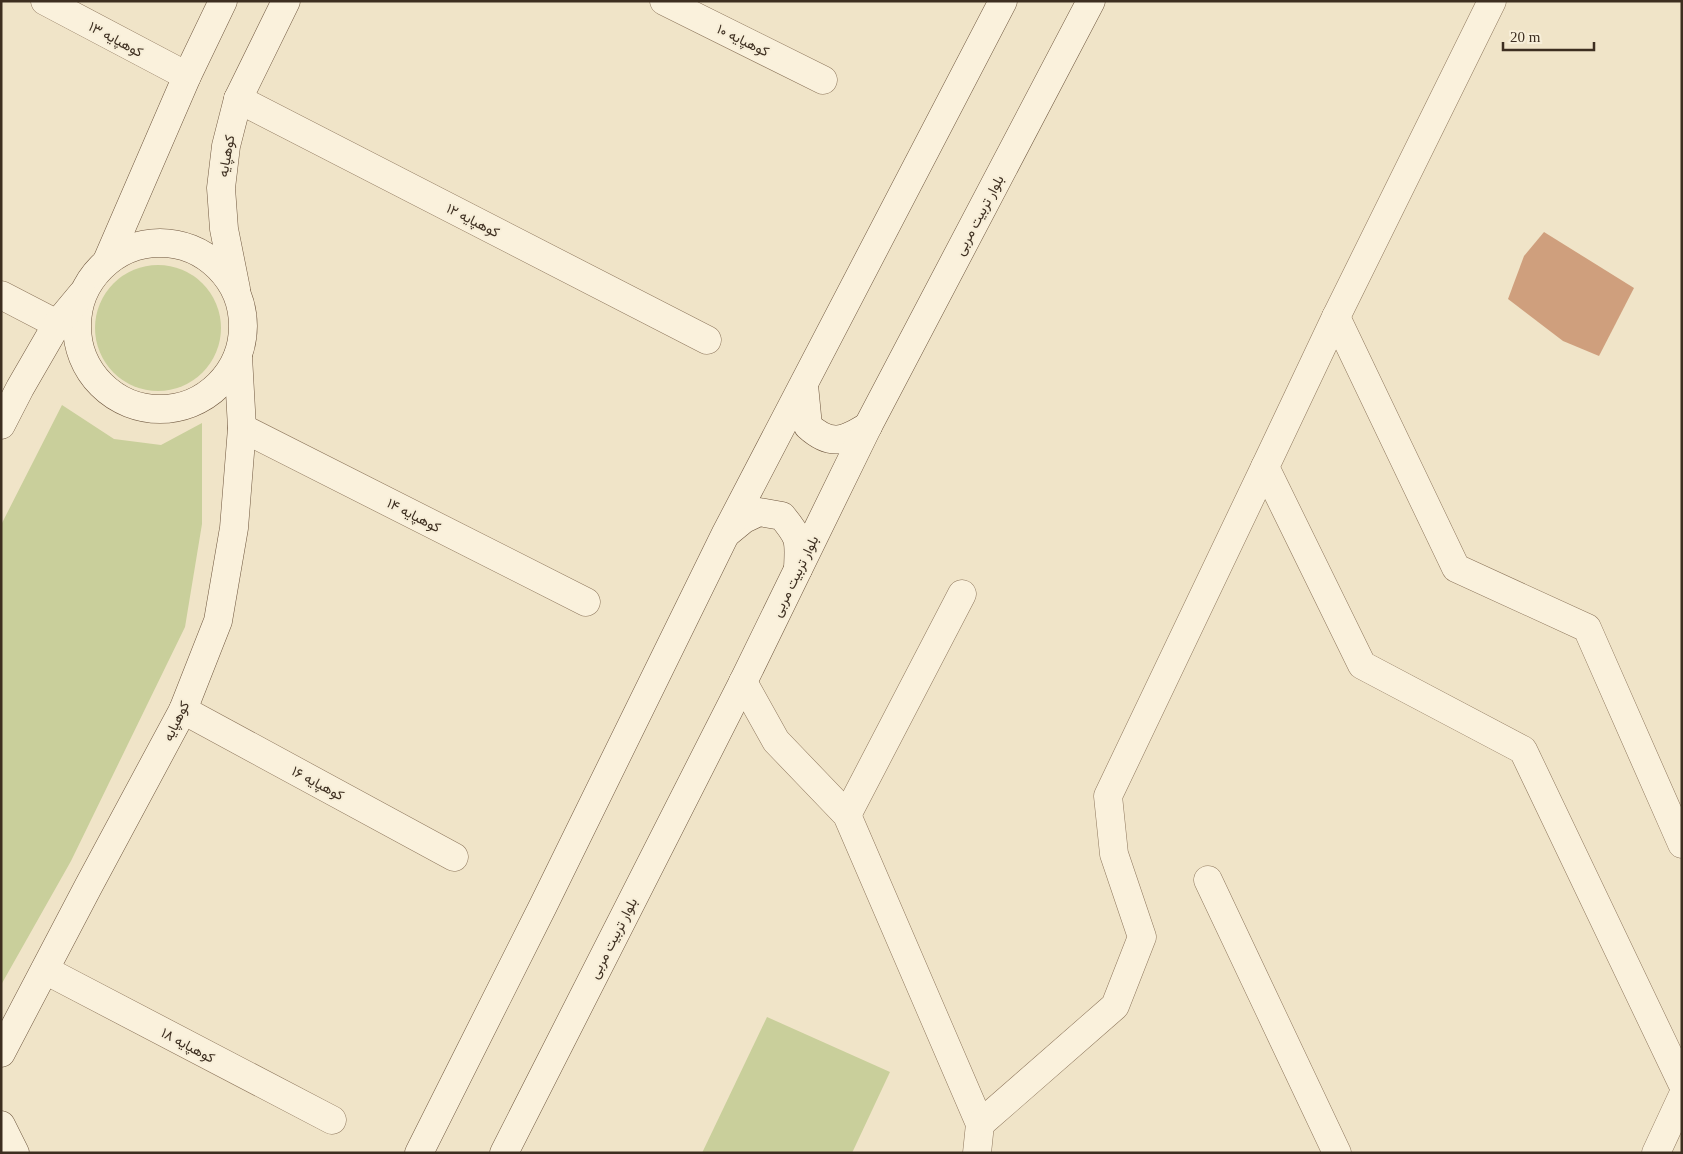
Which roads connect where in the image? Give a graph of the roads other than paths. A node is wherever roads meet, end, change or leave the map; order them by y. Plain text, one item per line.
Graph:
1 (45, 1) edge
2 (223, 1) edge
3 (286, 1) edge
4 (664, 1) edge
5 (1003, 1) edge
6 (1091, 1) edge
7 (1492, 1) edge
8 (187, 76) junction
9 (823, 80) dead end
10 (238, 99) junction
11 (107, 261) junction
12 (83, 293) junction
13 (1, 295) edge
14 (1336, 317) junction
15 (243, 320) junction
16 (57, 324) junction
17 (707, 340) dead end
18 (238, 356) junction
19 (804, 386) junction
20 (1, 425) edge
21 (868, 426) junction
22 (242, 428) junction
23 (1265, 467) junction
24 (726, 533) junction
25 (798, 570) junction
26 (962, 594) dead end
27 (586, 602) dead end
28 (743, 682) junction
29 (182, 710) junction
30 (847, 815) junction
31 (1682, 844) edge
32 (454, 857) dead end
33 (1208, 880) dead end
34 (45, 970) junction
35 (1, 1053) edge
36 (1682, 1083) edge
37 (1682, 1097) edge
38 (332, 1120) dead end
39 (980, 1124) junction
40 (1, 1125) edge
41 (506, 1151) edge
42 (14, 1153) edge
43 (419, 1153) edge
44 (977, 1153) edge
45 (1337, 1153) edge
46 (1656, 1153) edge

1 - 8 street, کوهپایه ۱۳
2 - 8 street
3 - 10 street, کوهپایه
4 - 9 street, کوهپایه ۱۰
5 - 19 street
6 - 21 street, بلوار تربیت مربی
7 - 14 street
8 - 11 street
10 - 15 street, کوهپایه
10 - 17 street, کوهپایه ۱۲
11 - 12 street
11 - 15 street
12 - 16 street
12 - 18 street
13 - 16 street
14 - 23 street
14 - 31 street
15 - 18 street
16 - 20 street
18 - 22 street, کوهپایه
19 - 21 street
19 - 24 street
21 - 25 street, بلوار تربیت مربی
22 - 27 street, کوهپایه ۱۴
22 - 29 street, کوهپایه
23 - 36 street
23 - 39 street
24 - 25 street
24 - 43 street
25 - 28 street, بلوار تربیت مربی
26 - 30 street
28 - 30 street
28 - 41 street, بلوار تربیت مربی
29 - 32 street, کوهپایه ۱۶
29 - 34 street, کوهپایه
30 - 39 street
33 - 45 street
34 - 35 street, کوهپایه
34 - 38 street, کوهپایه ۱۸
37 - 46 street
39 - 44 street
40 - 42 street

